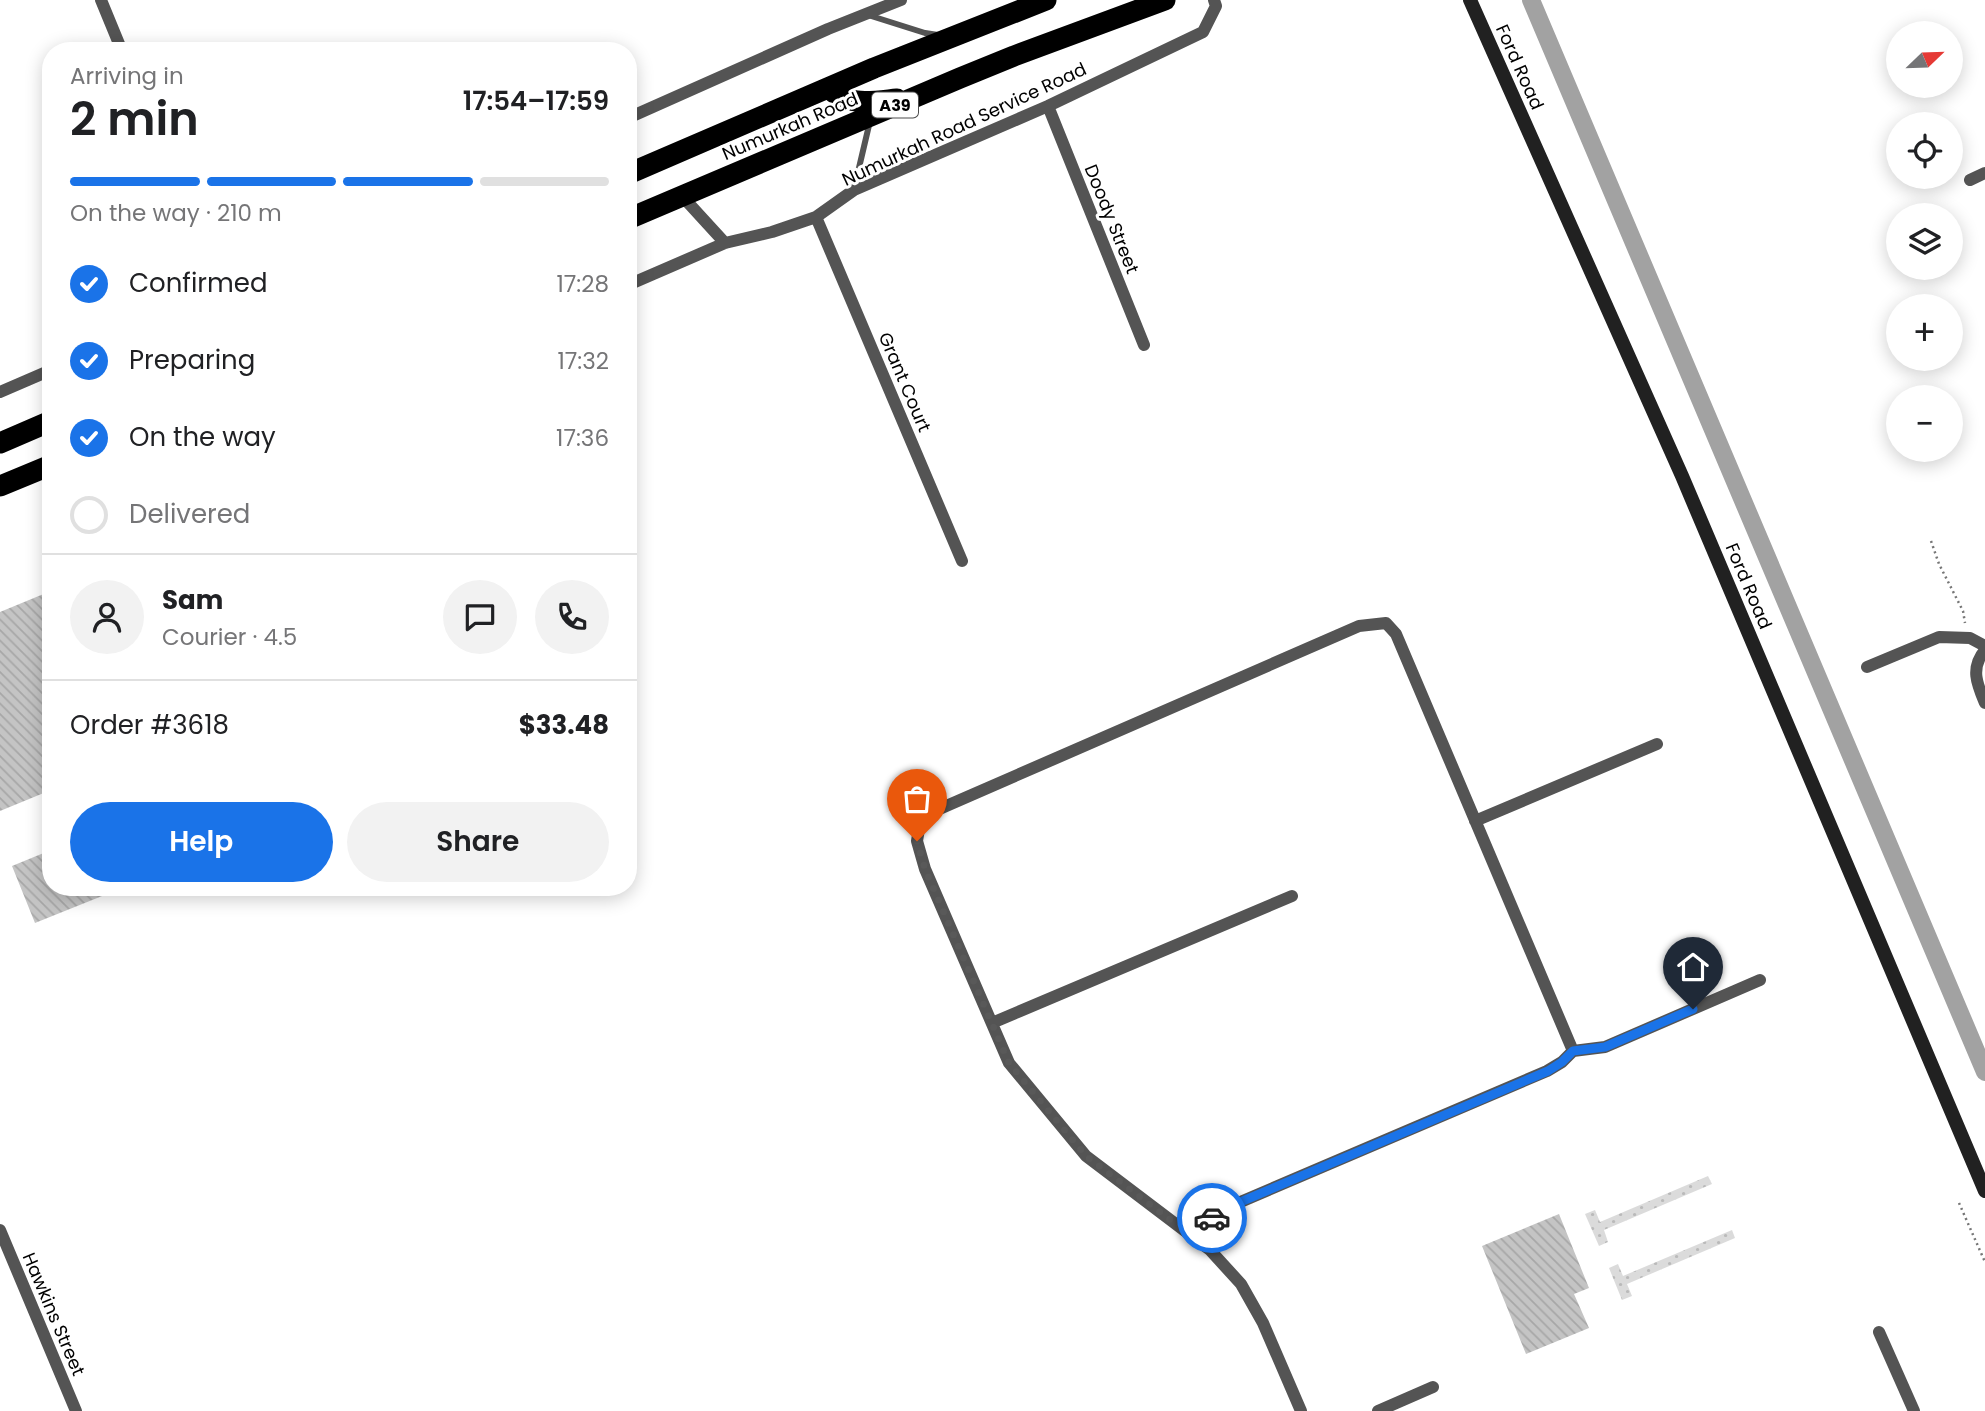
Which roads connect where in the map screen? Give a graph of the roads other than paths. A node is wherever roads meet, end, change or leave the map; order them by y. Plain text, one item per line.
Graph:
1 (101, 0) edge
2 (901, 0) edge
3 (1046, 0) edge
4 (1165, 0) edge
5 (1214, 0) edge
6 (1470, 0) edge
7 (866, 15) junction
8 (954, 35) junction
9 (118, 42) edge
10 (829, 88) junction
11 (917, 96) junction
12 (1048, 106) junction
13 (637, 114) edge
14 (872, 116) junction
15 (637, 170) edge
16 (1985, 173) edge
17 (1970, 180) dead end
18 (854, 190) junction
19 (682, 196) junction
20 (637, 215) edge
21 (816, 217) junction
22 (725, 243) junction
23 (637, 281) edge
24 (1144, 345) dead end
25 (42, 374) edge
26 (0, 392) edge
27 (42, 425) edge
28 (0, 443) edge
29 (42, 469) edge
30 (0, 486) edge
31 (962, 561) dead end
32 (1985, 648) edge
33 (1867, 667) dead end
34 (1985, 703) edge
35 (1657, 744) dead end
36 (1475, 821) junction
37 (1292, 896) dead end
38 (1759, 981) dead end
39 (992, 1023) junction
40 (1573, 1051) junction
41 (1985, 1191) edge
42 (0, 1230) edge
43 (1193, 1237) junction
44 (1880, 1332) dead end
45 (1433, 1387) dead end
46 (76, 1411) edge
47 (1301, 1411) edge
48 (1378, 1411) edge
49 (1914, 1411) edge

1 - 9 street
2 - 7 street
3 - 8 highway, Numurkah Road / A39
4 - 11 highway, Numurkah Road / A39
5 - 12 street, Numurkah Road Service Road
6 - 41 street, Ford Road
7 - 8 lane
7 - 13 street
8 - 10 highway, Numurkah Road / A39
10 - 11 highway
10 - 15 highway, Numurkah Road / A39
11 - 14 highway, Numurkah Road / A39
12 - 18 street, Numurkah Road Service Road
12 - 24 street, Doody Street
14 - 18 lane
14 - 19 highway, Numurkah Road / A39
16 - 17 street
18 - 21 street, Numurkah Road Service Road
19 - 20 highway, Numurkah Road / A39
19 - 22 street
21 - 22 street, Numurkah Road Service Road
21 - 31 street, Grant Court
22 - 23 street, Numurkah Road Service Road
25 - 26 street
27 - 28 highway
29 - 30 highway
32 - 33 street
32 - 34 street
35 - 36 street
36 - 39 street
36 - 40 street
37 - 39 street
38 - 40 street
39 - 43 street
40 - 43 street
42 - 46 street, Hawkins Street
43 - 47 street
44 - 49 street
45 - 48 street

